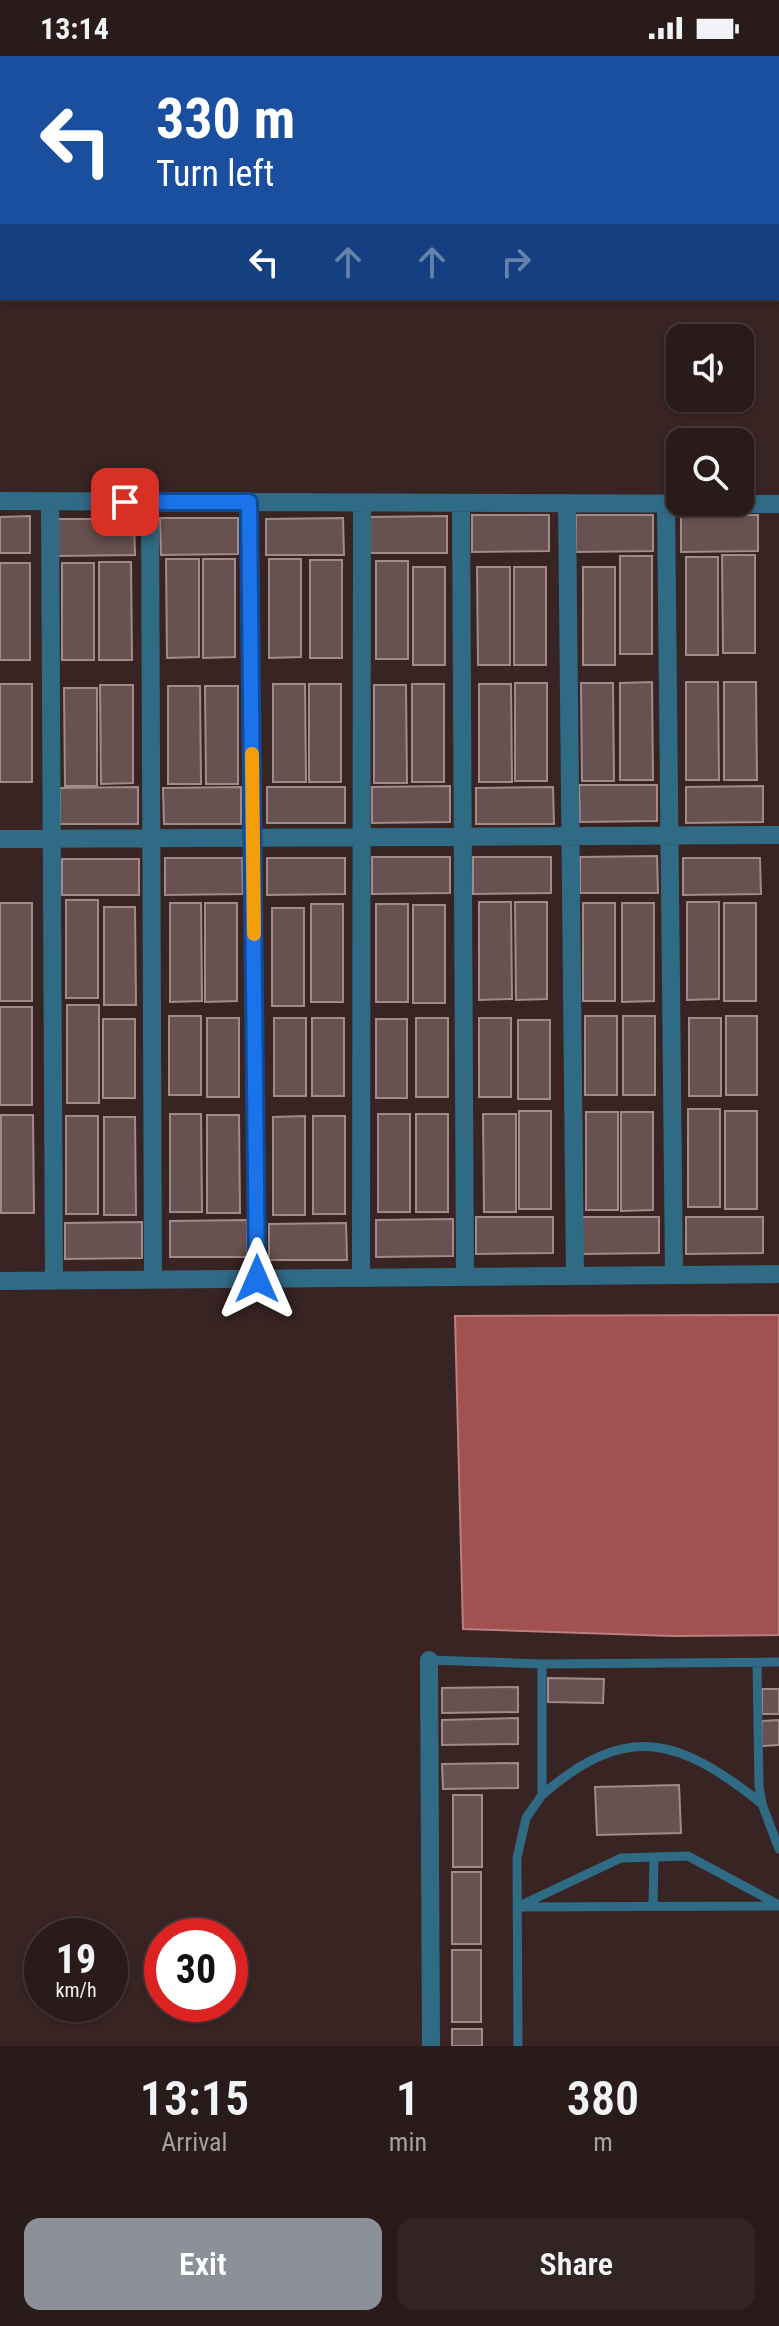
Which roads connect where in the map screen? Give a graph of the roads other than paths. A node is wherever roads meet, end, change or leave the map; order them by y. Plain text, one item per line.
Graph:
1 (0, 501) edge
2 (50, 501) junction
3 (150, 502) junction
4 (249, 502) junction
5 (362, 503) junction
6 (461, 503) junction
7 (567, 503) junction
8 (666, 504) edge
9 (754, 504) edge
10 (779, 504) edge
11 (666, 516) edge
12 (779, 835) edge
13 (570, 836) junction
14 (669, 836) junction
15 (361, 837) junction
16 (463, 837) junction
17 (253, 838) junction
18 (0, 839) edge
19 (52, 839) junction
20 (152, 839) junction
21 (779, 1274) edge
22 (674, 1275) junction
23 (575, 1276) junction
24 (465, 1277) junction
25 (361, 1278) junction
26 (257, 1279) junction
27 (153, 1280) junction
28 (0, 1281) edge
29 (54, 1281) junction
30 (429, 1660) joint
31 (779, 1662) edge
32 (757, 1663) junction
33 (542, 1664) junction
34 (542, 1795) junction
35 (762, 1804) junction
36 (779, 1849) edge
37 (654, 1857) junction
38 (653, 1906) junction
39 (779, 1906) edge
40 (517, 1907) junction
41 (431, 2046) edge
42 (518, 2046) edge

1 - 2 street
2 - 3 street
2 - 19 street
3 - 4 street
3 - 20 street
4 - 5 street
4 - 17 street
5 - 6 street
5 - 15 street
6 - 7 street
6 - 16 street
7 - 8 street
7 - 13 street
9 - 10 street
11 - 14 street
12 - 14 street
13 - 14 street
13 - 16 street
13 - 23 street
14 - 22 street
15 - 16 street
15 - 17 street
15 - 25 street
16 - 24 street
17 - 20 street
17 - 26 street
18 - 19 street
19 - 20 street
19 - 29 street
20 - 27 street
21 - 22 street
22 - 23 street
23 - 24 street
24 - 25 street
25 - 26 street
26 - 27 street
27 - 29 street
28 - 29 street
30 - 33 lane
30 - 41 street
31 - 32 lane
32 - 33 lane
32 - 35 lane
33 - 34 lane
34 - 35 lane
34 - 40 lane
35 - 36 lane
37 - 38 lane
37 - 39 lane
37 - 40 lane
38 - 39 lane
38 - 40 lane
40 - 42 lane

